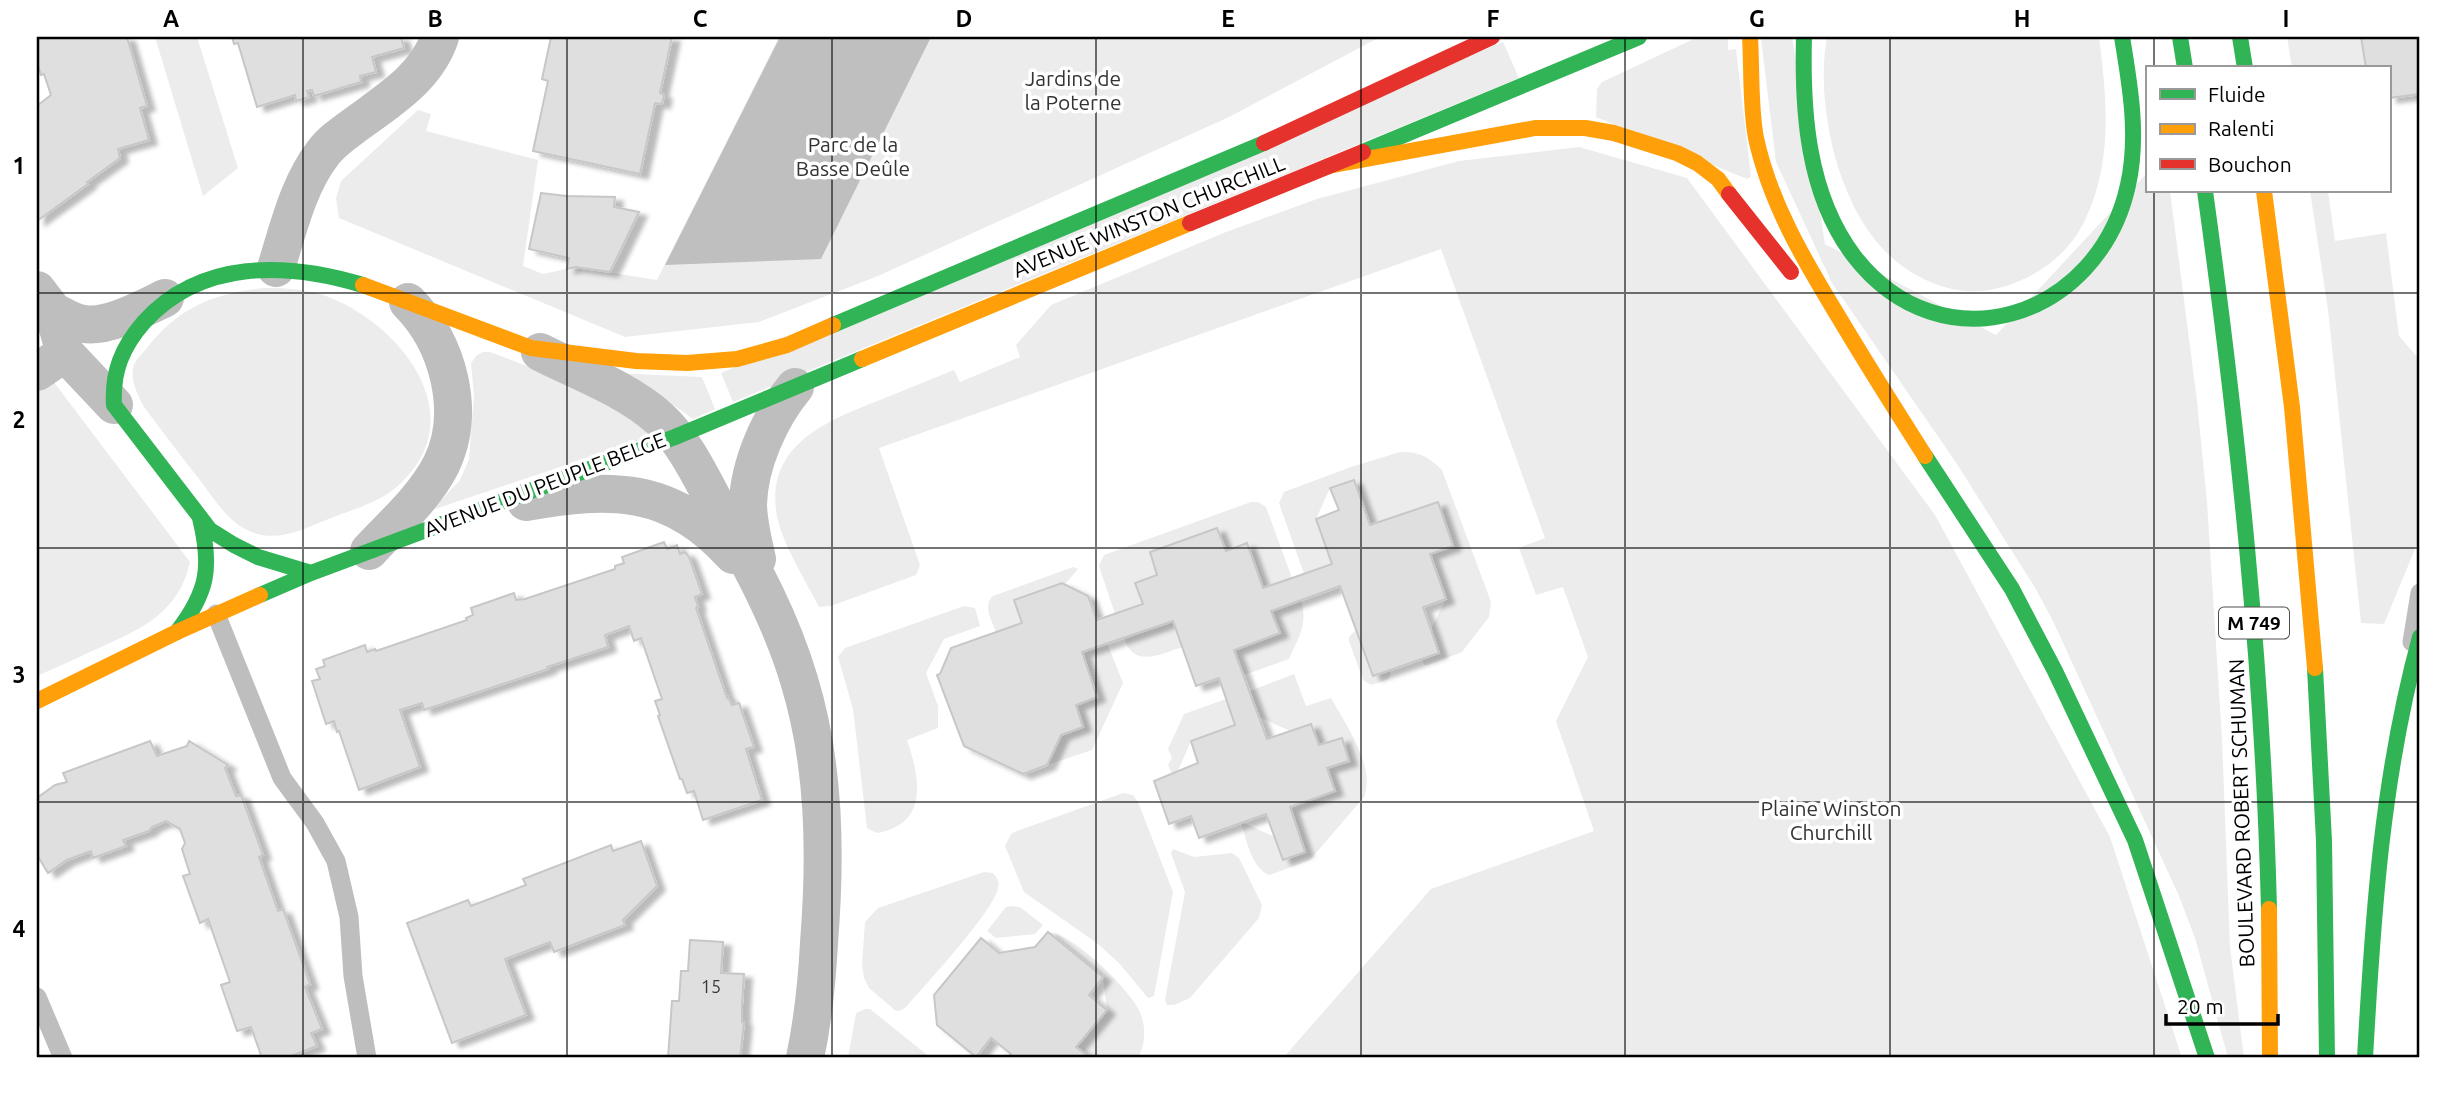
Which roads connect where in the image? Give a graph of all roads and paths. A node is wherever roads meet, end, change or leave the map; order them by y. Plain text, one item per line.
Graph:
1 (440, 37) edge
2 (1492, 37) edge
3 (1639, 37) edge
4 (1750, 37) edge
5 (1804, 37) edge
6 (2122, 37) edge
7 (2180, 37) edge
8 (2240, 37) edge
9 (2185, 66) edge
10 (2245, 66) edge
11 (1328, 166) junction
12 (2205, 192) edge
13 (2264, 192) edge
14 (276, 268) junction
15 (166, 298) junction
16 (45, 300) edge
17 (408, 302) junction
18 (531, 348) junction
19 (51, 363) edge
20 (795, 387) junction
21 (1884, 393) junction
22 (114, 405) junction
23 (675, 437) junction
24 (465, 516) junction
25 (200, 518) junction
26 (369, 551) junction
27 (311, 573) junction
28 (2420, 593) edge
29 (769, 601) junction
30 (216, 614) junction
31 (177, 632) junction
32 (2420, 636) edge
33 (2408, 674) junction
34 (37, 701) edge
35 (37, 997) edge
36 (63, 1058) edge
37 (367, 1058) edge
38 (805, 1058) edge
39 (2207, 1058) edge
40 (2270, 1058) edge
41 (2327, 1058) edge
42 (2365, 1058) edge

1 - 14 street
2 - 18 main road, AVENUE WINSTON CHURCHILL
3 - 11 main road, AVENUE WINSTON CHURCHILL
4 - 21 main road
5 - 6 main road
7 - 9 main road
8 - 10 main road
11 - 20 main road, AVENUE WINSTON CHURCHILL
11 - 21 main road
12 - 40 main road, BOULEVARD ROBERT SCHUMAN / M 749
13 - 41 main road, M 749
14 - 15 main road, AVENUE DU PEUPLE BELGE
14 - 17 main road, AVENUE DU PEUPLE BELGE
15 - 16 street, AVENUE DU PEUPLE BELGE
15 - 22 main road, AVENUE DU PEUPLE BELGE
16 - 19 street
17 - 18 main road, AVENUE DU PEUPLE BELGE
17 - 26 street, AVENUE DU PEUPLE BELGE
18 - 23 street, AVENUE DU PEUPLE BELGE
19 - 22 street
20 - 23 main road, AVENUE WINSTON CHURCHILL
20 - 29 street
21 - 39 main road
22 - 25 main road
23 - 24 main road, AVENUE DU PEUPLE BELGE
23 - 29 street
24 - 26 main road, AVENUE DU PEUPLE BELGE
24 - 29 street
25 - 27 main road
25 - 31 main road
26 - 27 main road, AVENUE DU PEUPLE BELGE
27 - 30 main road, AVENUE DU PEUPLE BELGE
28 - 33 lane
29 - 38 street
30 - 31 main road, AVENUE DU PEUPLE BELGE
30 - 37 lane
31 - 34 main road, AVENUE DU PEUPLE BELGE
32 - 33 main road
33 - 42 main road
35 - 36 lane

